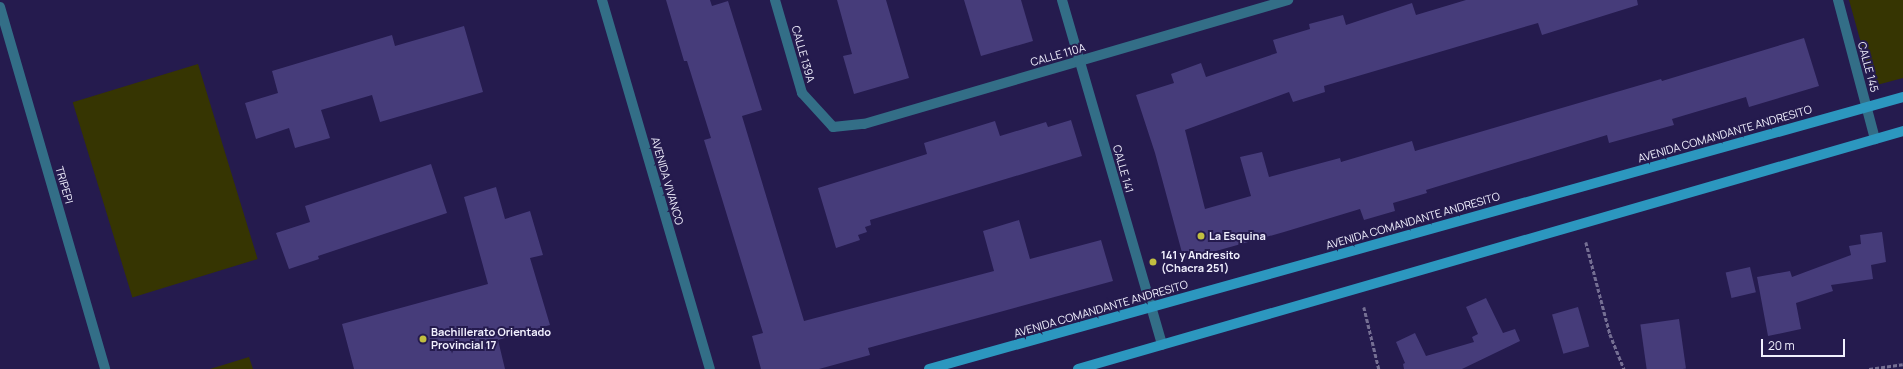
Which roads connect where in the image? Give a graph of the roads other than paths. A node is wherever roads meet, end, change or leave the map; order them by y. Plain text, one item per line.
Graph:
1 (602, 0) edge
2 (775, 0) edge
3 (1062, 0) edge
4 (1288, 0) edge
5 (1838, 0) edge
6 (0, 7) edge
7 (1079, 61) junction
8 (1903, 97) edge
9 (1866, 107) junction
10 (833, 127) joint
11 (1903, 131) edge
12 (1875, 139) junction
13 (1151, 307) junction
14 (1162, 345) junction
15 (105, 369) edge
16 (710, 369) edge
17 (929, 369) edge
18 (1078, 369) edge

1 - 16 street, AVENIDA VIVANCO
2 - 10 street, CALLE 139A
3 - 7 street, CALLE 141
4 - 7 street, CALLE 110A
5 - 9 street, CALLE 145
6 - 15 street, TRIPEPI
7 - 10 street, CALLE 110A
7 - 13 street, CALLE 141
8 - 9 main road, AVENIDA COMANDANTE ANDRESITO
9 - 12 street, CALLE 145
9 - 13 main road, AVENIDA COMANDANTE ANDRESITO
11 - 12 main road
12 - 14 main road
13 - 14 street, CALLE 141
13 - 17 main road, AVENIDA COMANDANTE ANDRESITO
14 - 18 main road

